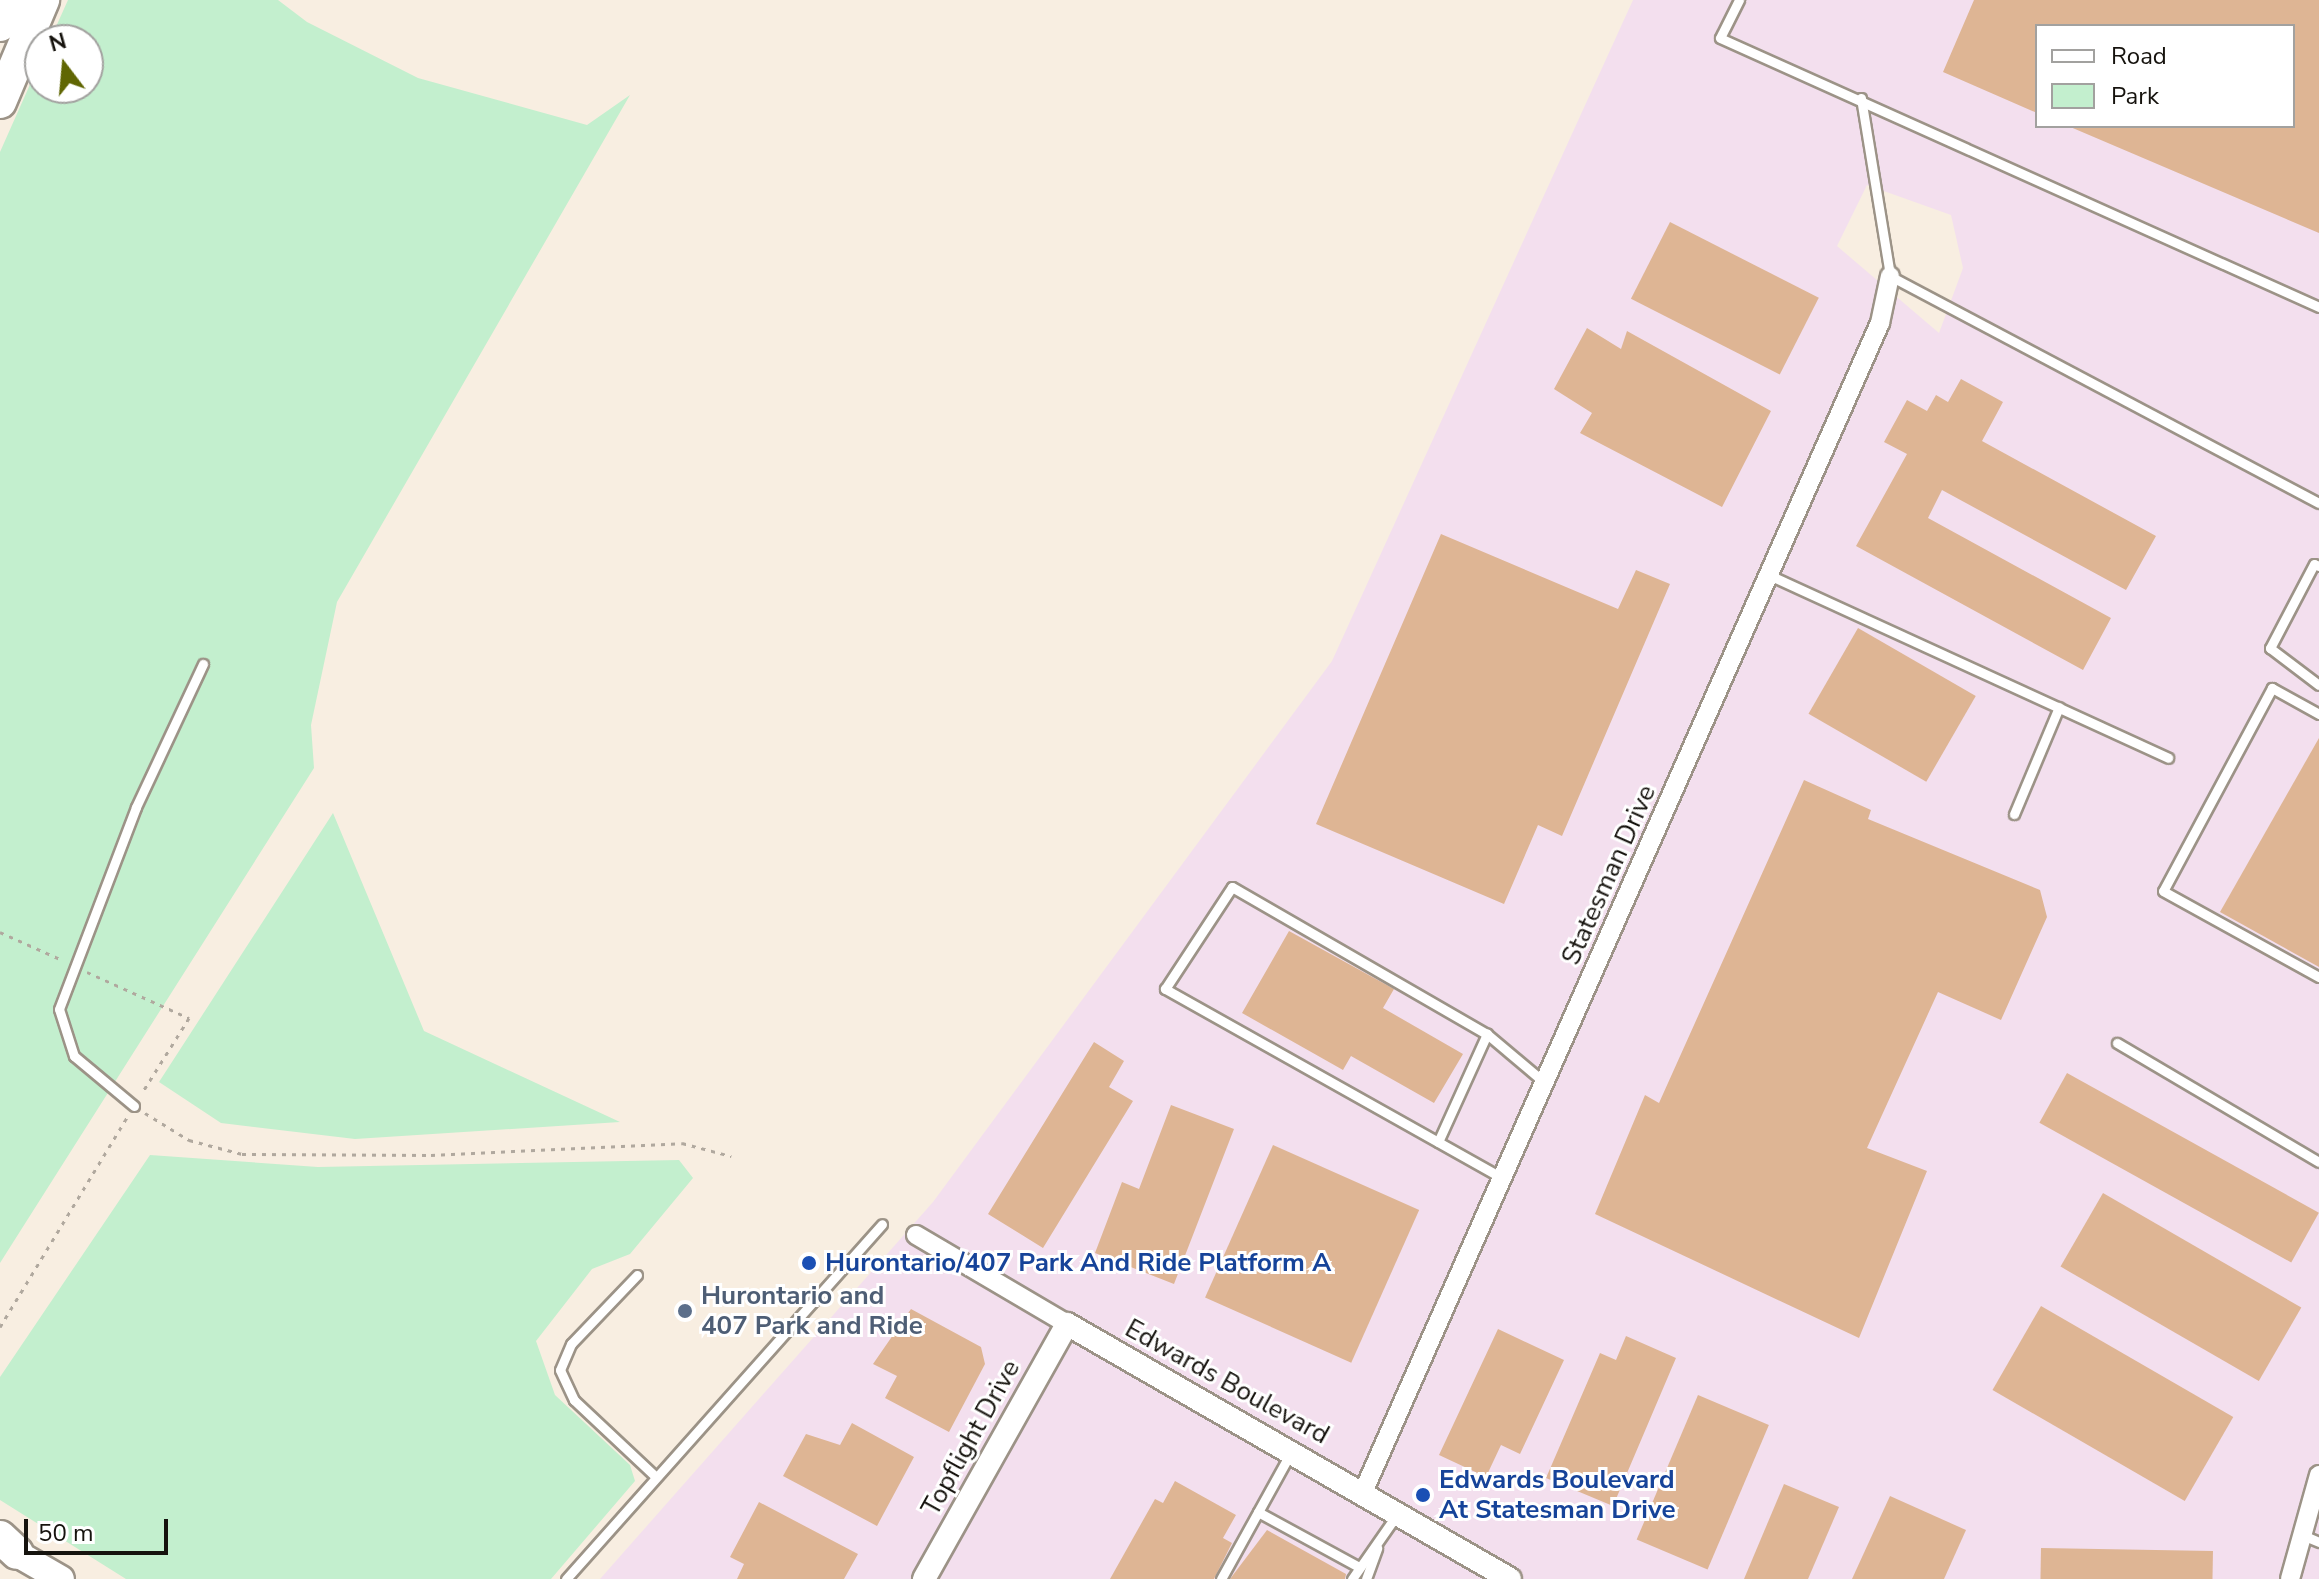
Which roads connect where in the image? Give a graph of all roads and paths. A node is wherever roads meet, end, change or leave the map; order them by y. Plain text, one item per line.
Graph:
1 (11, 0) edge
2 (43, 0) edge
3 (1739, 0) edge
4 (0, 25) edge
5 (1861, 98) junction
6 (0, 102) edge
7 (1890, 276) junction
8 (2319, 307) edge
9 (2319, 503) edge
10 (2319, 566) edge
11 (1769, 575) junction
12 (203, 664) dead end
13 (2319, 685) edge
14 (2059, 707) junction
15 (2319, 714) edge
16 (2168, 758) dead end
17 (2014, 814) dead end
18 (0, 932) edge
19 (75, 966) junction
20 (2319, 977) edge
21 (1487, 1034) junction
22 (2117, 1043) dead end
23 (1547, 1084) junction
24 (134, 1106) junction
25 (1438, 1142) junction
26 (731, 1156) dead end
27 (2319, 1162) edge
28 (1504, 1179) junction
29 (882, 1224) dead end
30 (916, 1235) dead end
31 (637, 1275) dead end
32 (1067, 1324) junction
33 (0, 1327) edge
34 (1292, 1451) junction
35 (2319, 1475) edge
36 (655, 1476) junction
37 (1364, 1490) junction
38 (1399, 1511) junction
39 (1258, 1512) junction
40 (2298, 1533) junction
41 (2319, 1542) edge
42 (6, 1544) edge
43 (1377, 1548) junction
44 (1359, 1567) junction
45 (61, 1579) edge
46 (566, 1579) edge
47 (924, 1579) edge
48 (1221, 1579) edge
49 (1352, 1579) edge
50 (1366, 1579) edge
51 (1510, 1579) edge
52 (2290, 1579) edge

1 - 4 highway
2 - 6 highway
3 - 5 lane
5 - 7 lane
5 - 8 lane
7 - 9 lane
7 - 11 street, Statesman Drive
10 - 13 lane
11 - 14 lane
11 - 23 street, Statesman Drive
12 - 19 lane
14 - 16 lane
14 - 17 lane
15 - 20 lane
18 - 19 path
19 - 24 lane
19 - 24 path
21 - 23 lane
21 - 25 lane
21 - 25 lane
22 - 27 lane
23 - 28 street, Statesman Drive
24 - 26 path
24 - 33 path
25 - 28 lane
28 - 37 street, Statesman Drive
29 - 36 lane
30 - 32 street, Edwards Boulevard
31 - 36 lane
32 - 34 street, Edwards Boulevard
32 - 47 street, Topflight Drive
34 - 37 street, Edwards Boulevard
34 - 39 lane
35 - 40 street
36 - 46 lane
37 - 38 street, Edwards Boulevard
38 - 43 lane
38 - 51 street, Edwards Boulevard
39 - 44 lane
39 - 48 lane
40 - 41 lane
40 - 52 street
42 - 45 main road
43 - 44 lane
43 - 50 lane
44 - 49 lane

